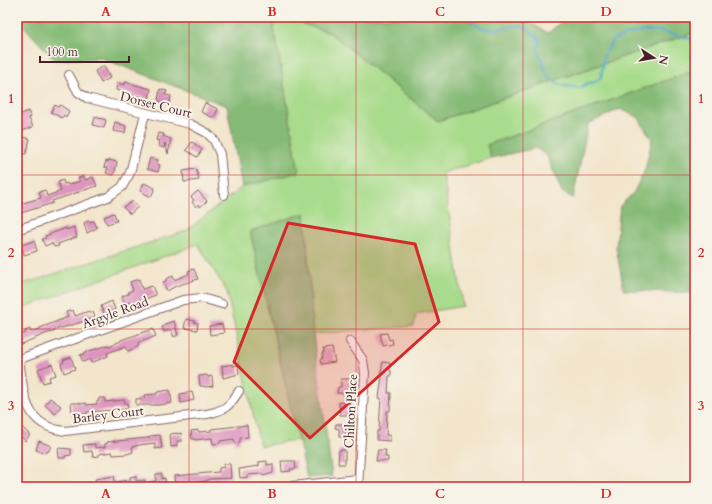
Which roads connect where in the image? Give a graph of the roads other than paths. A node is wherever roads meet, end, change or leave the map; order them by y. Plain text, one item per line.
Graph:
1 (69, 75) dead end
2 (145, 114) junction
3 (224, 195) dead end
4 (17, 230) edge
5 (222, 304) dead end
6 (350, 341) dead end
7 (18, 360) edge
8 (239, 392) dead end
9 (358, 483) edge
10 (283, 487) edge

1 - 2 street, Dorset Court
2 - 3 street, Dorset Court
2 - 4 street
5 - 7 street, Argyle Road
6 - 9 street, Chilton Place
7 - 8 street, Barley Court
9 - 10 street

